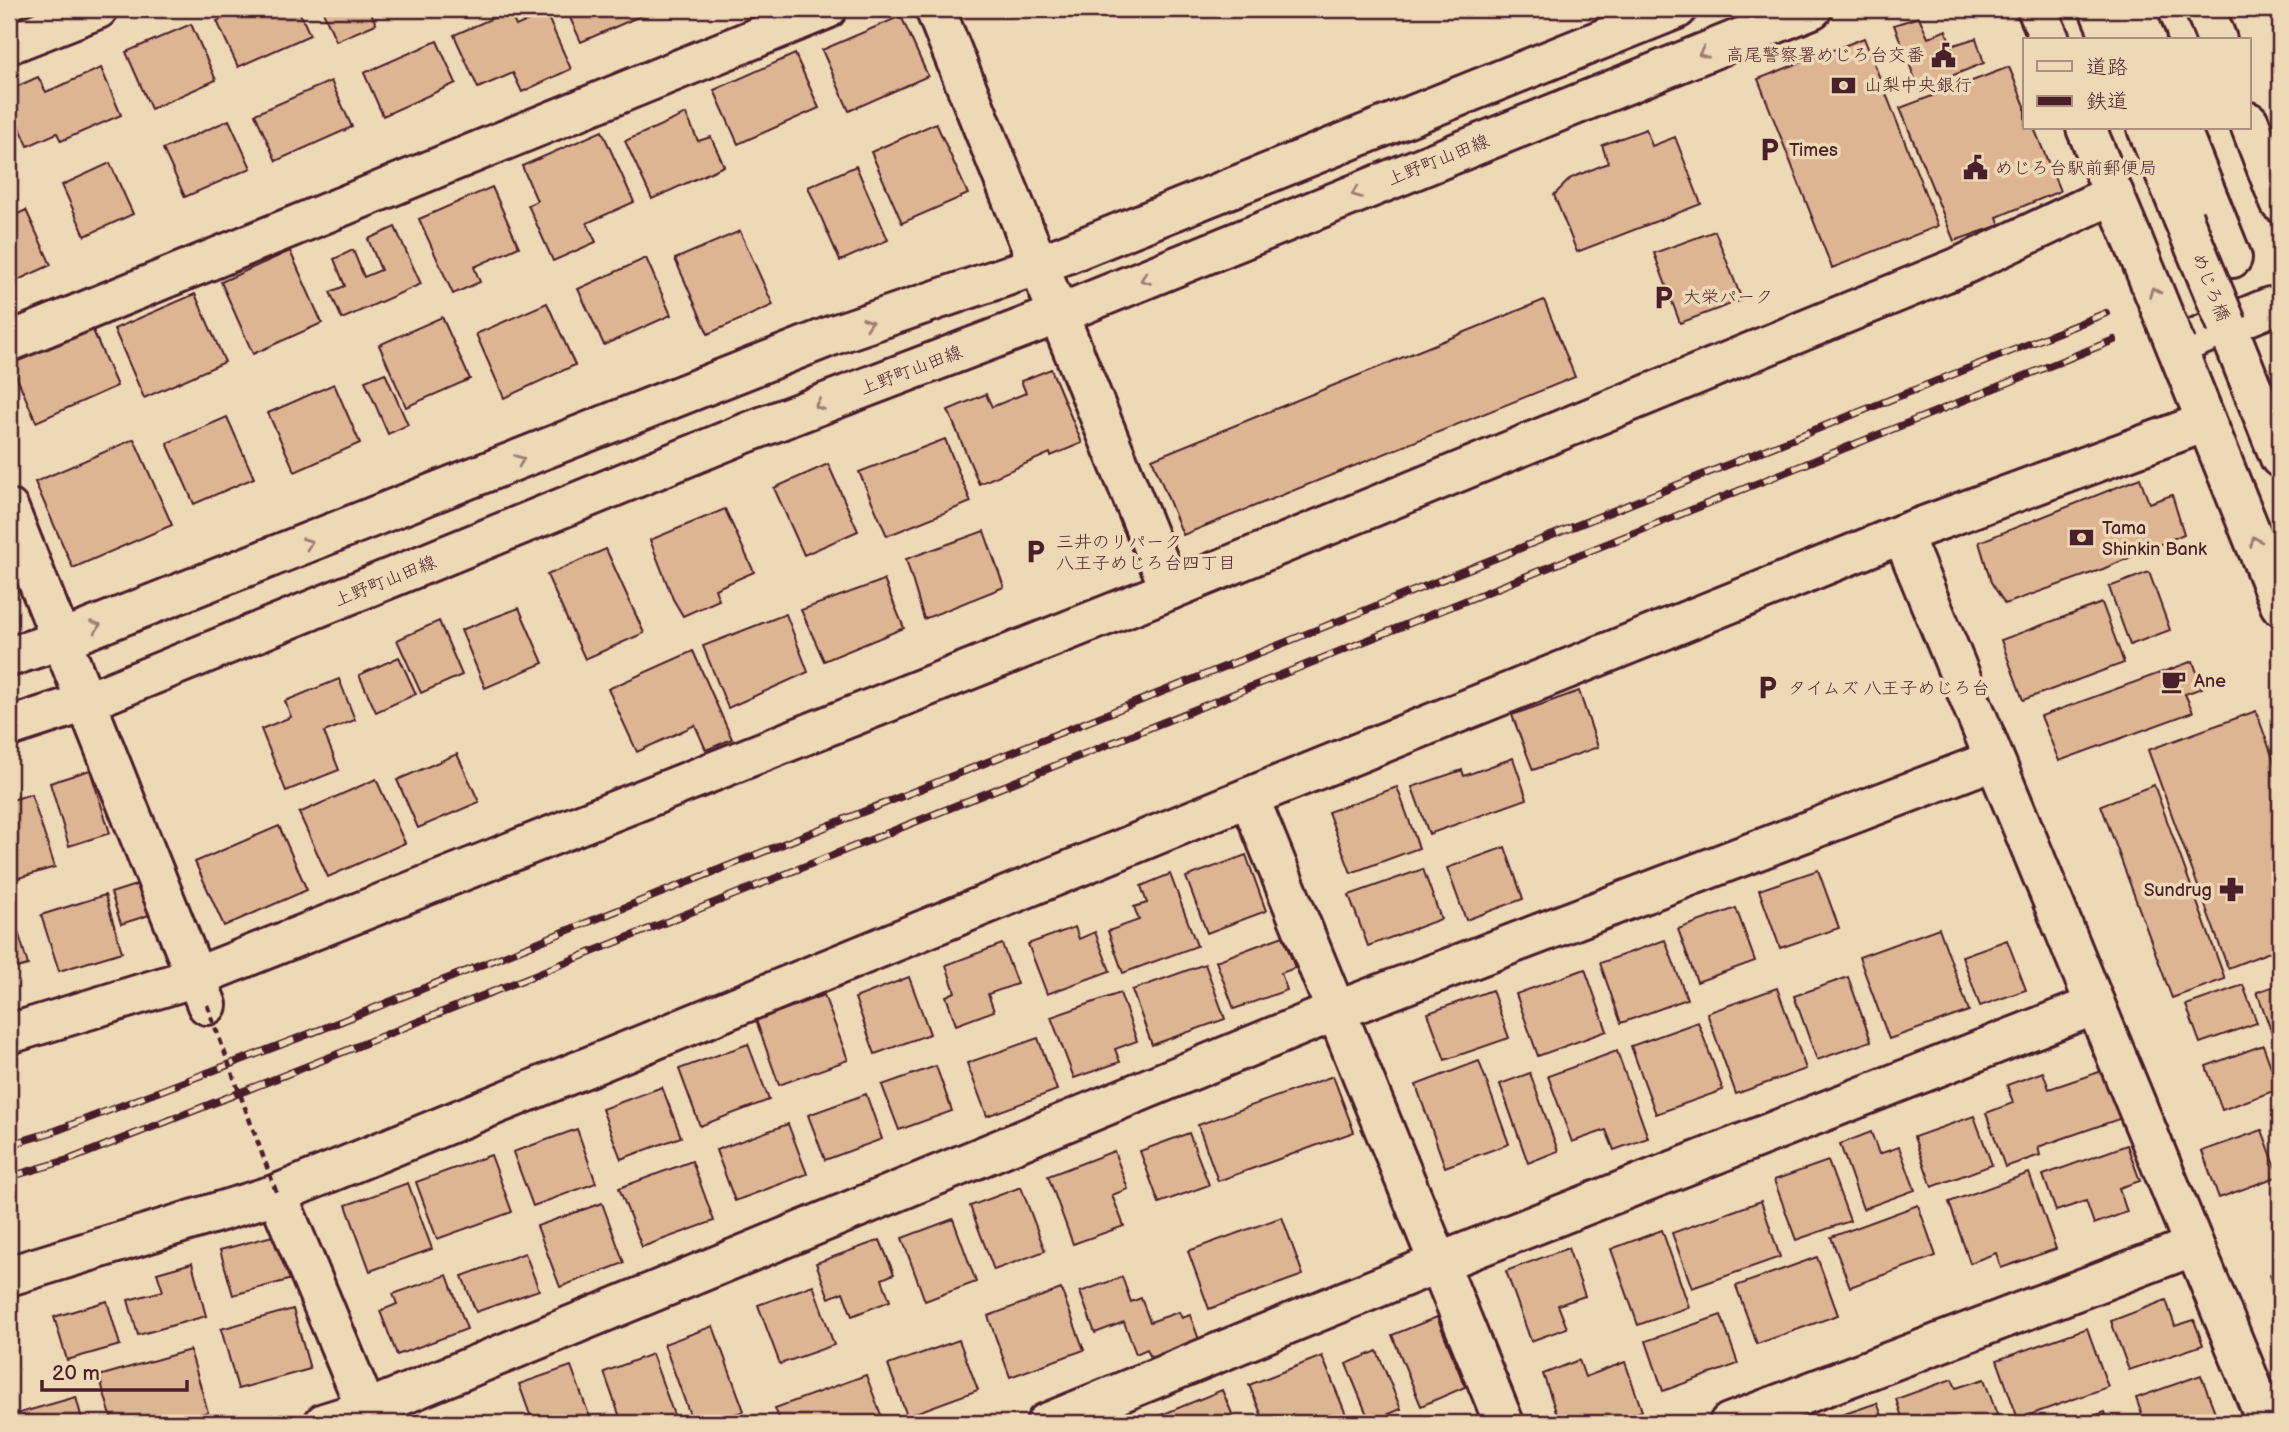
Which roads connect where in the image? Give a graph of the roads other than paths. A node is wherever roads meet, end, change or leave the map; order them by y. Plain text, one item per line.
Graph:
1 (98, 9) edge
2 (827, 9) edge
3 (935, 9) edge
4 (1677, 9) edge
5 (1812, 9) edge
6 (2037, 9) edge
7 (2099, 9) edge
8 (2134, 9) edge
9 (2205, 9) edge
10 (2049, 38) edge
11 (2111, 38) edge
12 (2145, 38) edge
13 (2216, 38) edge
14 (9, 44) edge
15 (2250, 124) edge
16 (2087, 130) edge
17 (2148, 130) edge
18 (2180, 130) edge
19 (2279, 188) edge
20 (2114, 194) junction
21 (2197, 212) junction
22 (2232, 258) dead end
23 (1039, 265) junction
24 (2277, 304) edge
25 (1059, 314) junction
26 (2233, 341) junction
27 (9, 342) edge
28 (2182, 361) junction
29 (723, 379) junction
30 (2206, 422) junction
31 (746, 433) junction
32 (2280, 458) edge
33 (409, 504) junction
34 (9, 509) edge
35 (1902, 534) junction
36 (431, 562) junction
37 (1170, 590) junction
38 (2280, 605) edge
39 (61, 640) junction
40 (9, 657) edge
41 (86, 702) junction
42 (9, 727) edge
43 (1994, 760) junction
44 (1249, 797) junction
45 (201, 991) junction
46 (2095, 1005) junction
47 (1336, 1011) junction
48 (9, 1034) edge
49 (277, 1194) junction
50 (2194, 1246) junction
51 (1438, 1263) junction
52 (9, 1276) edge
53 (369, 1417) edge
54 (324, 1423) edge
55 (1046, 1423) edge
56 (1504, 1423) edge
57 (1729, 1423) edge
58 (2267, 1423) edge

1 - 14 street
2 - 27 street
3 - 23 street
4 - 23 street
5 -> 25 street, 上野町山田線
6 - 10 street
7 - 11 street
8 - 12 street
9 - 13 street
15 - 19 street
16 - 20 street
17 - 21 street
18 - 21 street
28 -> 20 street, bridge
20 - 37 street
21 - 22 street
21 - 26 street, めじろ橋, bridge
23 - 25 street
29 -> 23 street
24 - 26 street
25 -> 31 street, 上野町山田線
25 - 37 street
26 - 28 street
26 - 32 street, めじろ橋
28 - 30 street
29 - 31 street
33 -> 29 street
30 - 35 street
38 -> 30 street
31 - 36 street, 上野町山田線
33 - 36 street
39 -> 33 street
34 - 39 street
35 - 43 street
35 - 44 street
36 - 41 street, 上野町山田線
37 - 45 street
39 - 40 street
39 - 41 street
41 - 42 street, 上野町山田線
41 - 45 street
43 - 46 street
43 - 47 street
44 - 47 street
44 - 49 street
45 - 48 street
46 - 50 street
46 - 51 street
47 - 51 street
47 - 53 street
49 - 52 street
49 - 53 street
50 - 57 street
50 - 58 street
51 - 55 street
51 - 56 street
53 - 54 street

